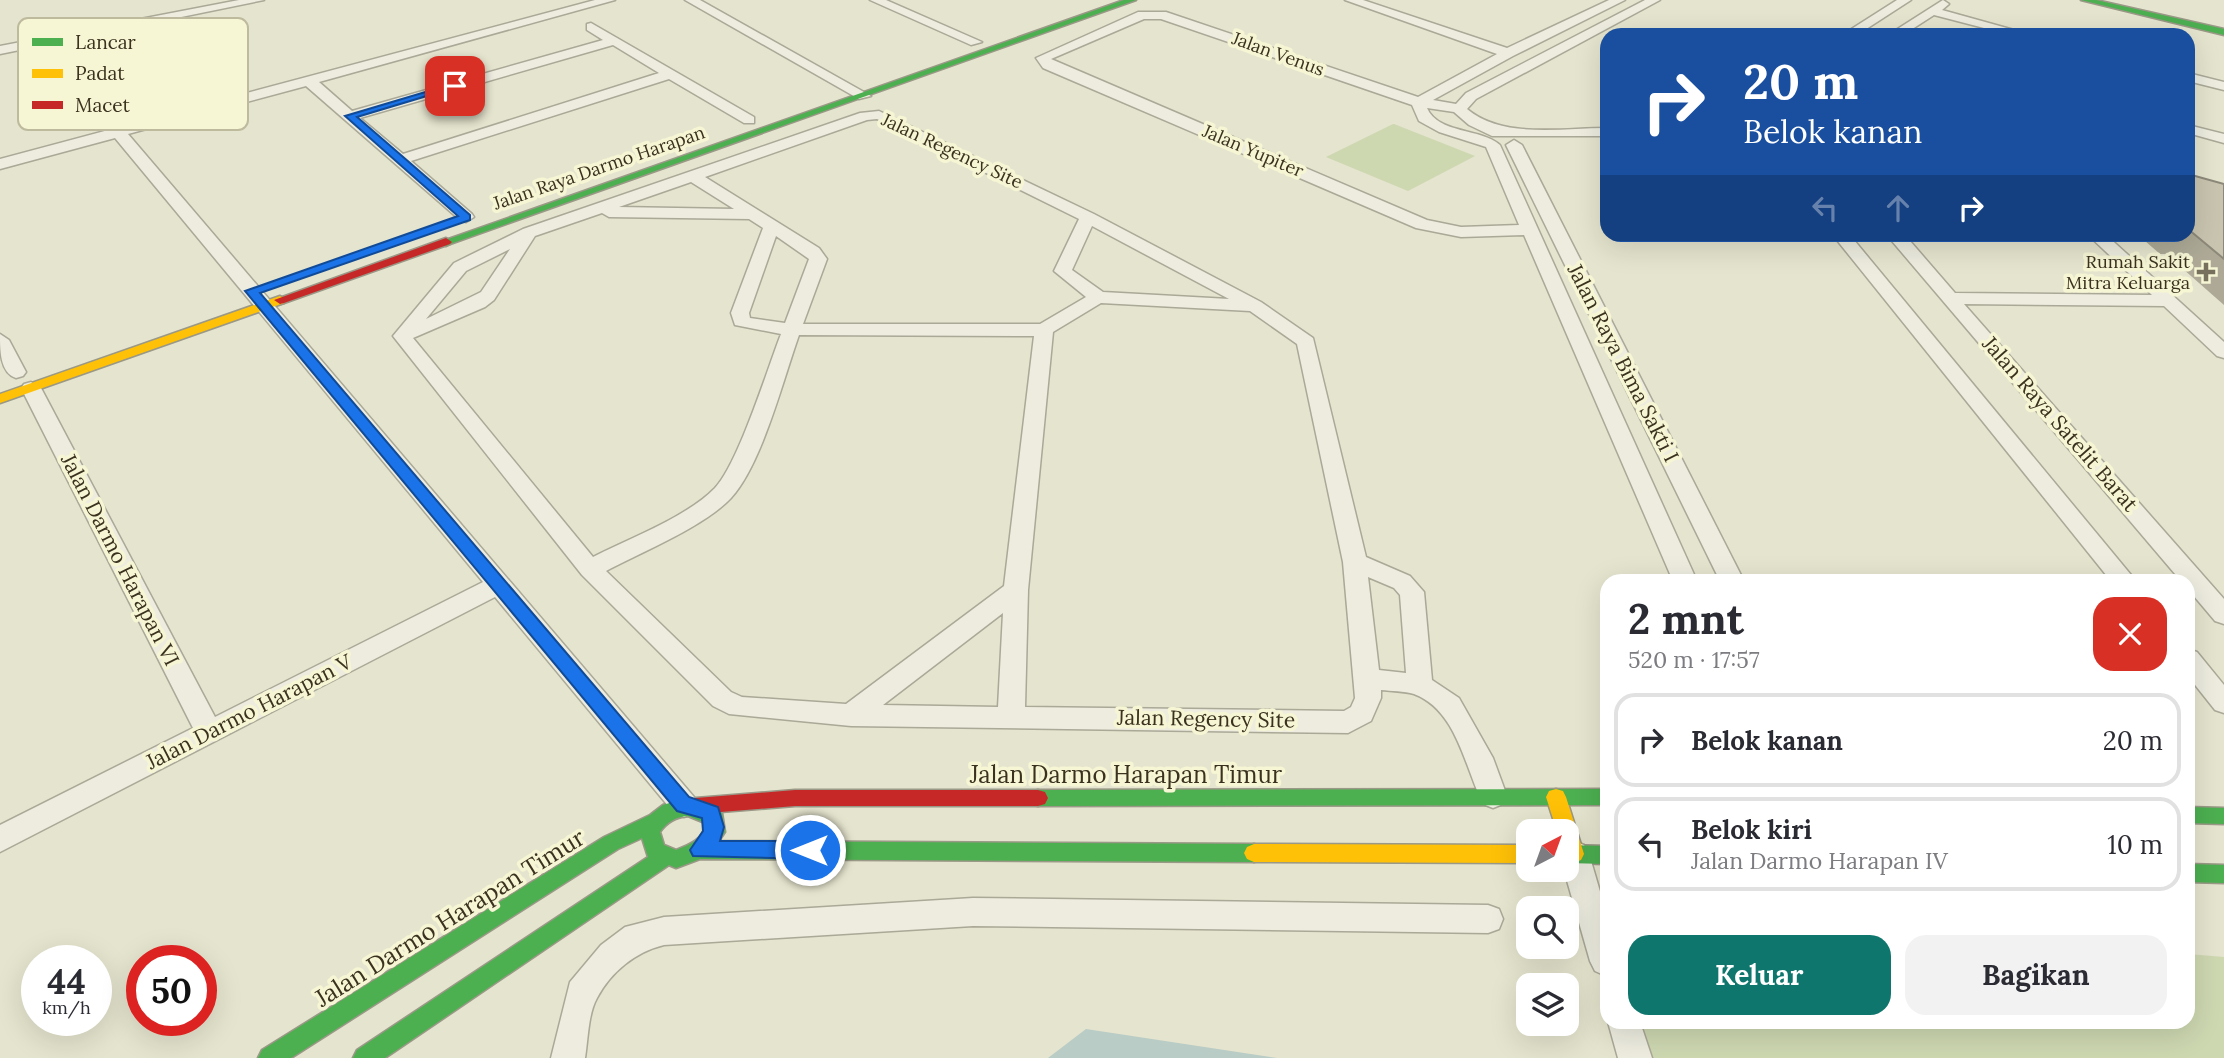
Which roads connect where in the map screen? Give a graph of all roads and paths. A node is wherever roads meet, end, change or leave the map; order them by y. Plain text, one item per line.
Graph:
1 (258, 0) edge
2 (609, 0) edge
3 (691, 0) edge
4 (880, 0) edge
5 (1098, 0) edge
6 (1132, 0) edge
7 (1351, 0) edge
8 (1619, 0) edge
9 (1654, 0) edge
10 (1905, 0) edge
11 (1949, 0) edge
12 (2085, 0) edge
13 (2115, 0) edge
14 (1580, 3) dead end
15 (1600, 9) junction
16 (1932, 11) junction
17 (165, 18) edge
18 (2224, 25) edge
19 (591, 27) dead end
20 (1600, 28) edge
21 (1601, 28) edge
22 (1859, 28) edge
23 (1905, 28) edge
24 (1999, 28) edge
25 (1099, 32) joint
26 (2224, 33) edge
27 (613, 41) junction
28 (976, 42) junction
29 (18, 47) edge
30 (0, 50) edge
31 (1508, 53) junction
32 (670, 74) junction
33 (2195, 78) edge
34 (309, 81) junction
35 (2224, 86) edge
36 (846, 87) junction
37 (864, 96) junction
38 (248, 98) edge
39 (1418, 103) junction
40 (1458, 109) junction
41 (350, 116) junction
42 (749, 120) junction
43 (131, 130) edge
44 (2195, 131) edge
45 (1600, 132) edge
46 (120, 133) junction
47 (2224, 139) edge
48 (1502, 140) junction
49 (1600, 144) edge
50 (400, 160) junction
51 (0, 164) edge
52 (694, 176) junction
53 (593, 212) junction
54 (749, 214) junction
55 (466, 217) junction
56 (1088, 217) junction
57 (771, 228) junction
58 (1530, 230) junction
59 (529, 233) junction
60 (415, 235) dead end
61 (1847, 242) edge
62 (1901, 242) edge
63 (2103, 242) edge
64 (255, 295) junction
65 (1098, 297) junction
66 (1952, 298) junction
67 (2166, 301) junction
68 (1255, 306) junction
69 (791, 330) junction
70 (1044, 330) junction
71 (401, 336) junction
72 (0, 340) edge
73 (2224, 352) edge
74 (19, 377) edge
75 (0, 399) edge
76 (1355, 562) junction
77 (590, 569) junction
78 (1682, 574) edge
79 (1728, 574) edge
80 (2118, 574) edge
81 (2189, 574) edge
82 (2195, 581) edge
83 (498, 585) junction
84 (1016, 590) junction
85 (2224, 615) edge
86 (2195, 668) edge
87 (1367, 678) junction
88 (1420, 685) junction
89 (2224, 703) edge
90 (851, 715) junction
91 (1011, 716) junction
92 (209, 732) junction
93 (1493, 796) junction
94 (1556, 797) junction
95 (1600, 797) edge
96 (690, 805) junction
97 (2195, 815) edge
98 (2224, 816) edge
99 (1561, 819) edge
100 (657, 821) junction
101 (0, 839) edge
102 (700, 850) junction
103 (1516, 854) edge
104 (1579, 854) edge
105 (1600, 855) edge
106 (665, 857) junction
107 (2195, 873) edge
108 (2224, 874) edge
109 (1579, 881) edge
110 (1488, 919) dead end
111 (1600, 943) edge
112 (1627, 1029) edge
113 (270, 1058) edge
114 (365, 1058) edge
115 (568, 1058) edge
116 (1635, 1058) edge

1 - 17 street
2 - 34 street
3 - 36 street
4 - 28 street
5 - 28 street, Jalan Raya Darmo Harapan
6 - 37 street, Jalan Raya Darmo Harapan
7 - 31 street
8 - 15 street
9 - 21 street
10 - 22 street
11 - 16 street
12 - 26 street
13 - 18 street
14 - 15 street
15 - 31 street
16 - 23 street
16 - 24 street
19 - 27 street
20 - 40 street
25 - 39 street, Jalan Venus
25 - 58 street, Jalan Yupiter
27 - 32 street
27 - 41 street
28 - 36 street, Jalan Raya Darmo Harapan
29 - 30 street
31 - 39 street
32 - 42 street
32 - 50 street
33 - 35 street
34 - 38 street
34 - 41 street
36 - 37 street
36 - 42 street, Jalan Raya Darmo Harapan
37 - 64 street, Jalan Raya Darmo Harapan
39 - 40 street, Jalan Venus
39 - 48 street
40 - 48 street
41 - 50 street
42 - 55 street, Jalan Raya Darmo Harapan
43 - 46 street
44 - 47 street
45 - 48 street
46 - 51 street
46 - 64 street
48 - 49 street
48 - 58 street, Jalan Raya Bima Sakti I
48 - 79 street, Jalan Raya Bima Sakti I
50 - 55 street
52 - 53 street, Jalan Regency Site
52 - 54 street
52 - 56 street, Jalan Regency Site
53 - 54 street, Jalan Regency Site
53 - 59 street, Jalan Regency Site
54 - 57 street
55 - 60 street, Jalan Raya Darmo Harapan
56 - 65 street
56 - 68 street, Jalan Regency Site
57 - 69 street
57 - 69 street
58 - 78 street, Jalan Raya Bima Sakti I
59 - 71 street, Jalan Regency Site
59 - 71 street
61 - 80 street
62 - 66 street, Jalan Raya Satelit Barat
63 - 67 street
64 - 74 street, Jalan Raya Darmo Harapan
64 - 83 street
65 - 68 street
65 - 70 street
66 - 67 street
66 - 81 street, Jalan Raya Satelit Barat
67 - 73 street
68 - 76 street, Jalan Regency Site
69 - 70 street
69 - 77 street
70 - 84 street
71 - 77 street, Jalan Regency Site
72 - 74 street, Jalan Darmo Harapan VI
74 - 75 street, Jalan Raya Darmo Harapan
74 - 92 street, Jalan Darmo Harapan VI
76 - 87 street, Jalan Regency Site
76 - 88 street
77 - 90 street, Jalan Regency Site
82 - 85 street, Jalan Raya Satelit Barat
83 - 92 street, Jalan Darmo Harapan V
83 - 96 street
84 - 90 street
84 - 91 street
86 - 89 street
87 - 88 street
87 - 91 street, Jalan Regency Site
88 - 93 street
90 - 91 street, Jalan Regency Site
92 - 101 street, Jalan Darmo Harapan V
93 - 94 street, Jalan Darmo Harapan Timur
93 - 96 street, Jalan Darmo Harapan Timur
94 - 95 street, Jalan Darmo Harapan Timur
94 - 99 street
96 - 100 street
96 - 102 street
97 - 98 street
100 - 106 street
100 - 113 street, Jalan Darmo Harapan Timur
102 - 103 street
102 - 106 street
104 - 105 street
106 - 114 street
107 - 108 street
109 - 111 street
110 - 115 street
112 - 116 street

